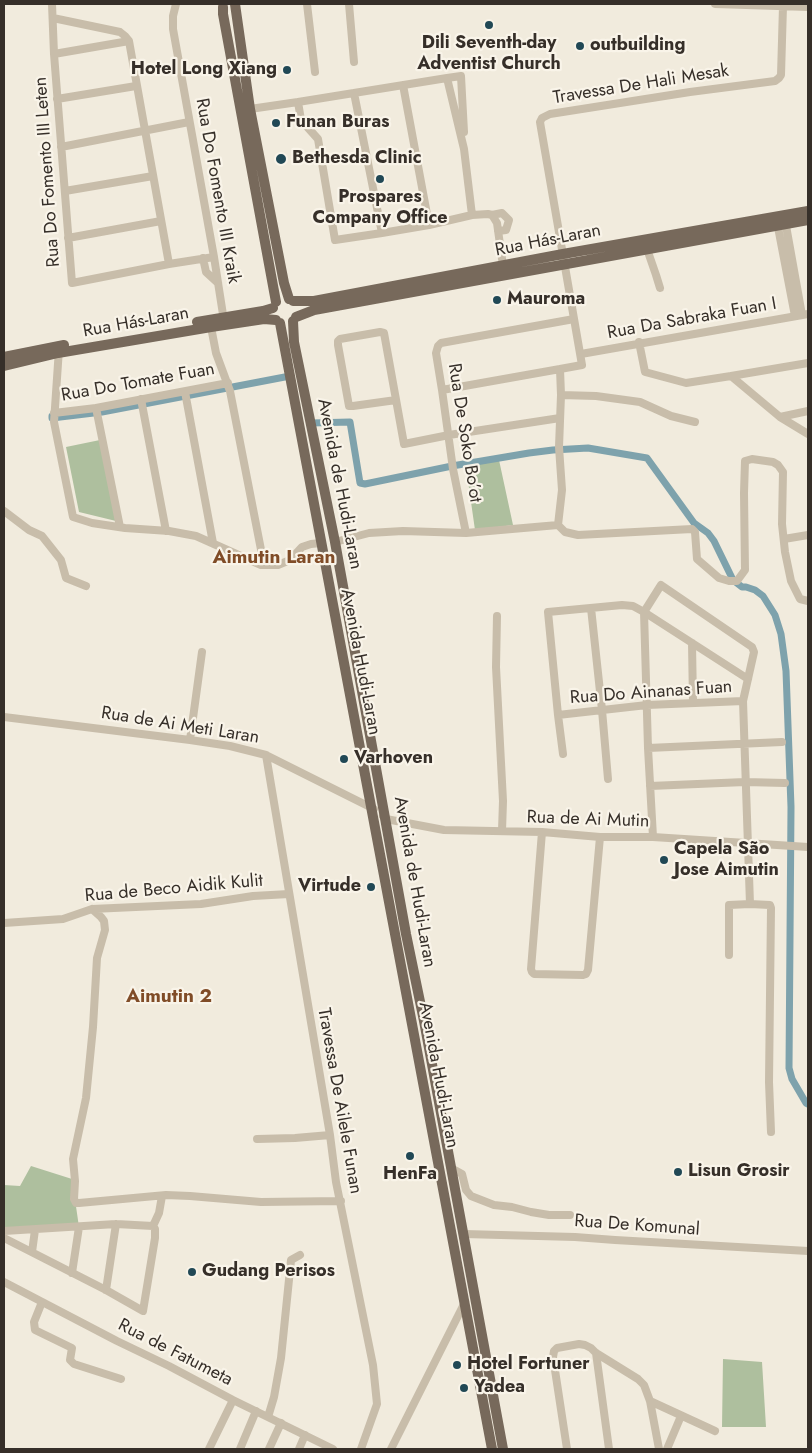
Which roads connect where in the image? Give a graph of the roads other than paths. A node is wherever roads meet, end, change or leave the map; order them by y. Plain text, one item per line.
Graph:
1 (52, 4) edge
2 (176, 4) edge
3 (235, 4) edge
4 (307, 4) edge
5 (349, 4) edge
6 (715, 4) edge
7 (755, 4) edge
8 (222, 5) edge
9 (783, 6) junction
10 (808, 7) edge
11 (53, 18) junction
12 (129, 42) junction
13 (54, 54) junction
14 (354, 62) dead end
15 (315, 72) dead end
16 (447, 78) junction
17 (403, 85) junction
18 (136, 86) junction
19 (354, 93) junction
20 (57, 99) junction
21 (298, 102) junction
22 (250, 109) junction
23 (189, 122) junction
24 (144, 131) junction
25 (61, 147) junction
26 (464, 149) junction
27 (153, 176) junction
28 (64, 191) junction
29 (808, 211) edge
30 (472, 215) junction
31 (492, 215) junction
32 (781, 220) junction
33 (808, 220) edge
34 (161, 222) junction
35 (429, 225) junction
36 (498, 232) junction
37 (382, 234) junction
38 (68, 238) junction
39 (647, 250) junction
40 (214, 257) junction
41 (203, 258) junction
42 (564, 259) junction
43 (168, 264) junction
44 (498, 270) junction
45 (218, 283) junction
46 (660, 288) dead end
47 (291, 300) junction
48 (274, 305) junction
49 (802, 315) edge
50 (574, 318) junction
51 (294, 319) junction
52 (224, 321) junction
53 (278, 321) junction
54 (211, 327) junction
55 (639, 342) junction
56 (59, 350) junction
57 (581, 354) junction
58 (4, 357) edge
59 (808, 362) edge
60 (4, 366) edge
61 (560, 369) junction
62 (731, 376) junction
63 (229, 387) junction
64 (442, 390) junction
65 (561, 395) junction
66 (186, 396) junction
67 (396, 400) junction
68 (142, 403) junction
69 (808, 411) edge
70 (97, 412) junction
71 (54, 413) junction
72 (780, 417) junction
73 (560, 418) junction
74 (695, 422) dead end
75 (808, 434) edge
76 (449, 435) junction
77 (4, 511) edge
78 (558, 525) junction
79 (120, 527) junction
80 (166, 531) junction
81 (466, 533) junction
82 (808, 536) edge
83 (784, 539) junction
84 (335, 542) junction
85 (213, 543) junction
86 (321, 543) junction
87 (264, 565) junction
88 (86, 586) dead end
89 (808, 601) edge
90 (591, 608) junction
91 (644, 612) junction
92 (497, 616) dead end
93 (692, 643) junction
94 (202, 652) dead end
95 (748, 679) junction
96 (743, 701) junction
97 (693, 703) junction
98 (647, 705) junction
99 (602, 710) junction
100 (558, 715) junction
101 (4, 717) edge
102 (190, 740) junction
103 (782, 742) dead end
104 (744, 744) junction
105 (648, 748) junction
106 (563, 754) dead end
107 (266, 755) junction
108 (608, 779) dead end
109 (745, 782) junction
110 (785, 783) dead end
111 (650, 786) junction
112 (371, 807) junction
113 (386, 819) junction
114 (502, 831) junction
115 (542, 832) junction
116 (600, 837) junction
117 (653, 837) junction
118 (748, 844) junction
119 (808, 847) edge
120 (289, 894) junction
121 (750, 904) junction
122 (92, 909) junction
123 (4, 923) edge
124 (730, 955) dead end
125 (771, 1132) dead end
126 (330, 1135) junction
127 (258, 1139) dead end
128 (452, 1168) junction
129 (162, 1196) junction
130 (341, 1201) junction
131 (570, 1215) dead end
132 (116, 1224) junction
133 (152, 1226) junction
134 (79, 1227) junction
135 (4, 1230) edge
136 (35, 1230) junction
137 (464, 1234) junction
138 (4, 1238) edge
139 (808, 1251) edge
140 (32, 1252) junction
141 (300, 1254) dead end
142 (72, 1273) junction
143 (4, 1282) edge
144 (106, 1290) junction
145 (42, 1302) junction
146 (465, 1302) junction
147 (596, 1353) junction
148 (121, 1379) dead end
149 (233, 1400) junction
150 (650, 1401) junction
151 (256, 1411) junction
152 (682, 1416) junction
153 (268, 1417) junction
154 (281, 1424) junction
155 (715, 1431) dead end
156 (305, 1436) junction
157 (209, 1449) edge
158 (240, 1449) edge
159 (269, 1449) edge
160 (299, 1449) edge
161 (331, 1449) edge
162 (362, 1449) edge
163 (391, 1449) edge
164 (492, 1449) edge
165 (503, 1449) edge
166 (567, 1449) edge
167 (609, 1449) edge
168 (658, 1449) edge
169 (668, 1449) edge

1 - 11 street, Rua Do Fomento III Leten
2 - 23 street, Rua Do Fomento III Kraik
3 - 8 main road
3 - 22 main road
4 - 15 street
5 - 14 street
6 - 7 street
7 - 9 street
8 - 48 main road
9 - 10 street
9 - 42 street, Travessa De Hali Mesak
11 - 12 street
11 - 13 street, Rua Do Fomento III Leten
12 - 13 street
12 - 18 street
13 - 20 street, Rua Do Fomento III Leten
16 - 17 street
16 - 26 street
16 - 26 street
17 - 19 street
17 - 35 street
18 - 20 street
18 - 24 street
19 - 21 street
19 - 37 street
20 - 25 street, Rua Do Fomento III Leten
21 - 22 street
21 - 37 street
22 - 47 main road
23 - 24 street
23 - 40 street, Rua Do Fomento III Kraik
24 - 25 street
24 - 27 street
25 - 28 street, Rua Do Fomento III Leten
26 - 30 street
27 - 28 street
27 - 34 street
28 - 38 street, Rua Do Fomento III Leten
29 - 32 main road, Rua Hás-Laran
30 - 31 street
30 - 35 street
31 - 36 street
31 - 36 street
32 - 33 main road, Rua Hás-Laran
32 - 39 main road, Rua Hás-Laran
32 - 42 main road, Rua Hás-Laran
32 - 49 street
34 - 38 street
34 - 43 street
35 - 37 street
36 - 44 street
38 - 43 street, Rua Do Fomento III Leten
39 - 42 main road, Rua Hás-Laran
39 - 46 street
40 - 41 street, Rua Do Fomento III Leten
40 - 45 street, Rua Do Fomento III Kraik
41 - 43 street, Rua Do Fomento III Leten
41 - 45 street
42 - 44 main road, Rua Hás-Laran
42 - 50 street
44 - 47 main road, Rua Hás-Laran
44 - 51 main road, Rua Hás-Laran
45 - 52 street, Rua Do Fomento III Kraik
47 - 48 main road
47 - 51 main road
48 - 52 main road, Rua Hás-Laran
48 - 53 main road
49 - 55 street, Rua Da Sabraka Fuan I
50 - 57 street
50 - 64 street, Rua De Soko Bo’ot
51 - 53 main road
51 - 84 main road, Avenida de Hudi-Laran
52 - 53 main road, Rua Hás-Laran
52 - 54 main road, Rua Hás-Laran
52 - 56 main road, Rua Hás-Laran
53 - 86 main road, Avenida Hudi-Laran
54 - 56 main road, Rua Hás-Laran
54 - 63 street
55 - 57 street, Rua Da Sabraka Fuan I
55 - 62 street
56 - 58 main road, Rua Hás-Laran
56 - 60 main road, Rua Hás-Laran
56 - 71 street
57 - 61 street
59 - 62 street
61 - 64 street
61 - 65 street
62 - 72 street
63 - 66 street, Rua Do Tomate Fuan
63 - 87 street
64 - 76 street, Rua De Soko Bo’ot
65 - 73 street
65 - 74 street
66 - 68 street, Rua Do Tomate Fuan
66 - 85 street
67 - 67 street
67 - 76 street
68 - 70 street, Rua Do Tomate Fuan
68 - 80 street
69 - 72 street
70 - 71 street, Rua Do Tomate Fuan
70 - 79 street
71 - 79 street
72 - 75 street
73 - 76 street
73 - 78 street
76 - 81 street, Rua De Soko Bo’ot
77 - 88 street
78 - 81 street
78 - 83 street
79 - 80 street
80 - 85 street
81 - 84 street
82 - 83 street
83 - 89 street
84 - 113 main road, Avenida de Hudi-Laran
85 - 87 street
86 - 87 street
86 - 112 main road, Avenida Hudi-Laran
90 - 91 street, Rua Do Ainanas Fuan
90 - 99 street
90 - 100 street, Rua Do Ainanas Fuan
91 - 93 street, Rua Do Ainanas Fuan
91 - 95 street
91 - 98 street
92 - 114 street
93 - 95 street, Rua Do Ainanas Fuan
93 - 97 street
94 - 102 street
95 - 96 street
96 - 97 street, Rua Do Ainanas Fuan
96 - 104 street
97 - 98 street, Rua Do Ainanas Fuan
98 - 99 street, Rua Do Ainanas Fuan
98 - 105 street
99 - 100 street, Rua Do Ainanas Fuan
99 - 108 street
100 - 106 street
101 - 102 street, Rua de Ai Meti Laran
102 - 107 street, Rua de Ai Meti Laran
103 - 104 street
104 - 105 street
104 - 109 street
105 - 111 street
107 - 112 street, Rua de Ai Meti Laran
107 - 120 street, Travessa De Ailele Funan
109 - 110 street
109 - 111 street
109 - 118 street
111 - 117 street
112 - 113 street, Rua de Ai Mutin
112 - 146 main road, Avenida Hudi-Laran
113 - 114 street, Rua de Ai Mutin
113 - 128 main road, Avenida de Hudi-Laran
114 - 115 street, Rua de Ai Mutin
115 - 116 street, Rua de Ai Mutin
115 - 116 street
116 - 117 street, Rua de Ai Mutin
117 - 118 street, Rua de Ai Mutin
118 - 119 street, Rua de Ai Mutin
118 - 121 street
120 - 122 street, Rua de Beco Aidik Kulit
120 - 126 street, Travessa De Ailele Funan
121 - 124 street
121 - 125 street
122 - 123 street, Rua de Beco Aidik Kulit
122 - 129 street
126 - 127 street
126 - 130 street, Travessa De Ailele Funan
128 - 131 street
128 - 137 main road, Avenida de Hudi-Laran
129 - 130 street
129 - 133 street
130 - 162 street, Travessa De Ailele Funan
132 - 133 street
132 - 134 street
132 - 144 street
133 - 144 street
134 - 136 street
134 - 142 street
135 - 136 street
136 - 140 street
137 - 139 street, Rua De Komunal
137 - 165 main road, Avenida de Hudi-Laran
138 - 140 street
140 - 142 street
141 - 153 street
142 - 144 street
143 - 145 street, Rua de Fatumeta
145 - 148 street
145 - 149 street, Rua de Fatumeta
146 - 163 street
146 - 164 main road, Avenida Hudi-Laran
147 - 150 street
147 - 166 street
147 - 167 street
149 - 151 street, Rua de Fatumeta
149 - 157 street
150 - 152 street
150 - 168 street
151 - 153 street, Rua de Fatumeta
151 - 158 street
152 - 155 street
152 - 169 street
153 - 154 street, Rua de Fatumeta
154 - 156 street, Rua de Fatumeta
154 - 159 street
156 - 160 street
156 - 161 street, Rua de Fatumeta

